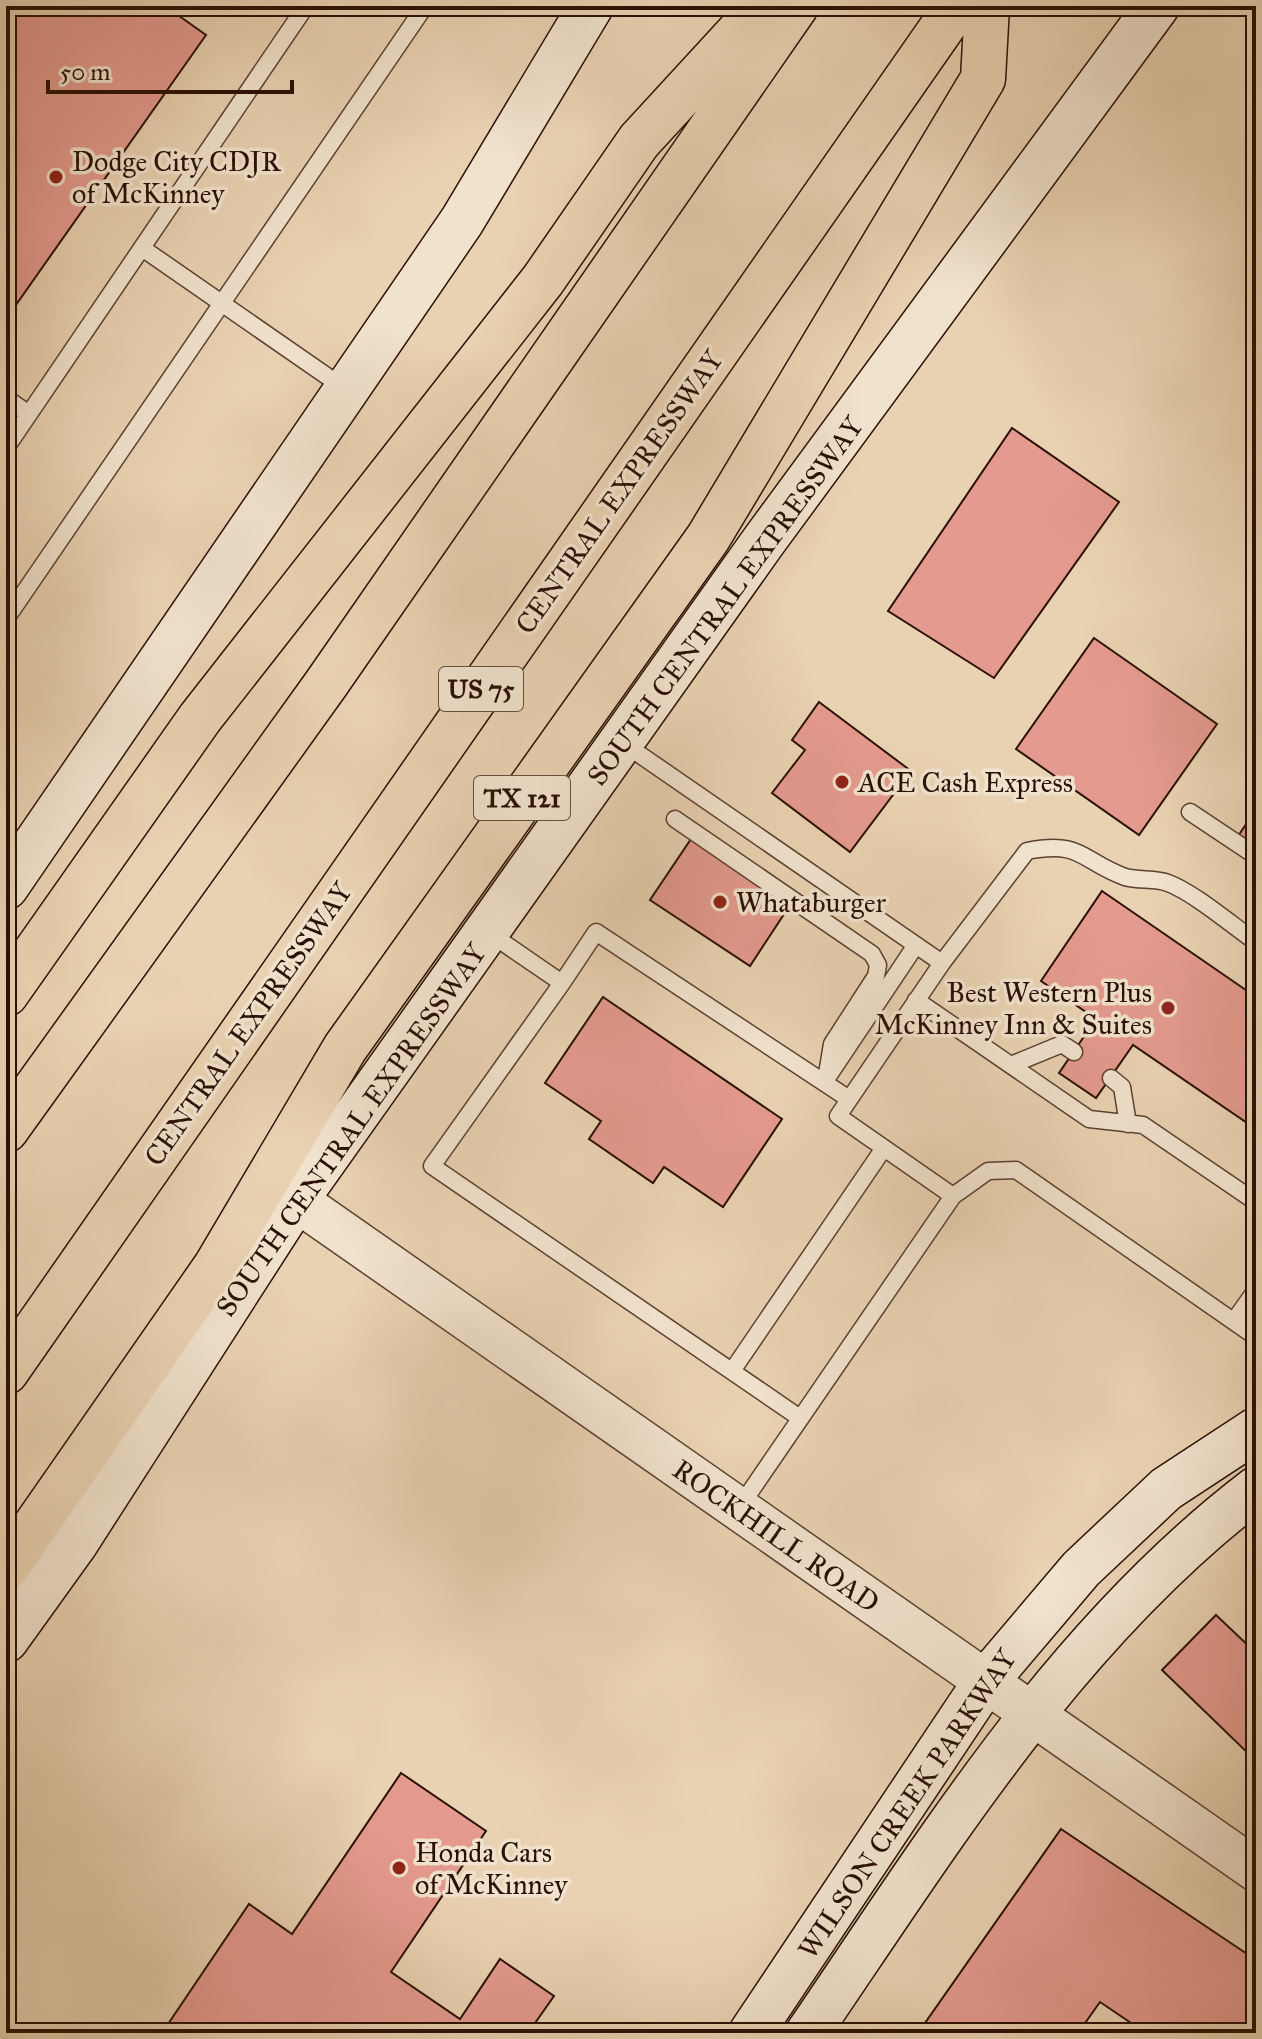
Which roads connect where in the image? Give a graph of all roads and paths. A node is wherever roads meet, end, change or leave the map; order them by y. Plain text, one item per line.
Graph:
1 (306, 6) edge
2 (425, 6) edge
3 (591, 6) edge
4 (763, 6) edge
5 (796, 6) edge
6 (957, 6) edge
7 (987, 6) edge
8 (1157, 6) edge
9 (142, 248) junction
10 (223, 303) junction
11 (346, 390) junction
12 (6, 398) edge
13 (29, 414) junction
14 (6, 448) edge
15 (6, 619) edge
16 (622, 742) junction
17 (1190, 812) dead end
18 (675, 819) dead end
19 (1256, 856) edge
20 (6, 887) edge
21 (488, 932) junction
22 (1256, 942) edge
23 (916, 945) junction
24 (942, 963) junction
25 (562, 983) junction
26 (6, 994) edge
27 (916, 1000) junction
28 (1074, 1052) dead end
29 (1011, 1065) junction
30 (1111, 1078) dead end
31 (825, 1081) junction
32 (849, 1099) junction
33 (1128, 1124) junction
34 (6, 1130) edge
35 (884, 1148) junction
36 (953, 1196) junction
37 (296, 1200) junction
38 (1256, 1202) edge
39 (1256, 1290) edge
40 (1234, 1321) junction
41 (1256, 1337) edge
42 (732, 1371) junction
43 (6, 1372) edge
44 (800, 1418) junction
45 (1256, 1430) edge
46 (1248, 1502) edge
47 (738, 1509) junction
48 (6, 1568) edge
49 (6, 1640) edge
50 (986, 1681) junction
51 (1031, 1713) junction
52 (1256, 1870) edge
53 (751, 2033) edge
54 (808, 2033) edge

1 - 9 lane
2 - 10 lane
3 - 11 main road
4 - 26 highway
5 - 34 highway
6 - 43 highway, CENTRAL EXPRESSWAY / US 75
7 - 48 highway, TX 121
8 - 16 main road, SOUTH CENTRAL EXPRESSWAY
9 - 10 lane
9 - 13 lane
10 - 11 lane
10 - 15 lane
11 - 20 main road
12 - 13 lane
13 - 14 lane
16 - 21 main road, SOUTH CENTRAL EXPRESSWAY
16 - 23 lane
17 - 19 lane
18 - 31 lane
21 - 25 lane
21 - 37 main road, SOUTH CENTRAL EXPRESSWAY
22 - 24 lane
23 - 24 lane
23 - 31 lane
24 - 27 lane
25 - 31 lane
25 - 42 lane
27 - 29 lane
27 - 32 lane
28 - 29 lane
29 - 33 lane
30 - 33 lane
31 - 32 lane
32 - 35 lane
33 - 38 lane
35 - 36 lane
35 - 42 lane
36 - 40 lane
36 - 44 lane
37 - 47 street, ROCKHILL ROAD
37 - 49 main road, SOUTH CENTRAL EXPRESSWAY
39 - 40 lane
40 - 41 lane
42 - 44 lane
44 - 47 lane
45 - 50 main road, WILSON CREEK PARKWAY
46 - 51 main road, WILSON CREEK PARKWAY
47 - 50 street, ROCKHILL ROAD
50 - 51 street, ROCKHILL ROAD
50 - 53 main road, WILSON CREEK PARKWAY
51 - 52 street, ROCKHILL ROAD
51 - 54 main road, WILSON CREEK PARKWAY

